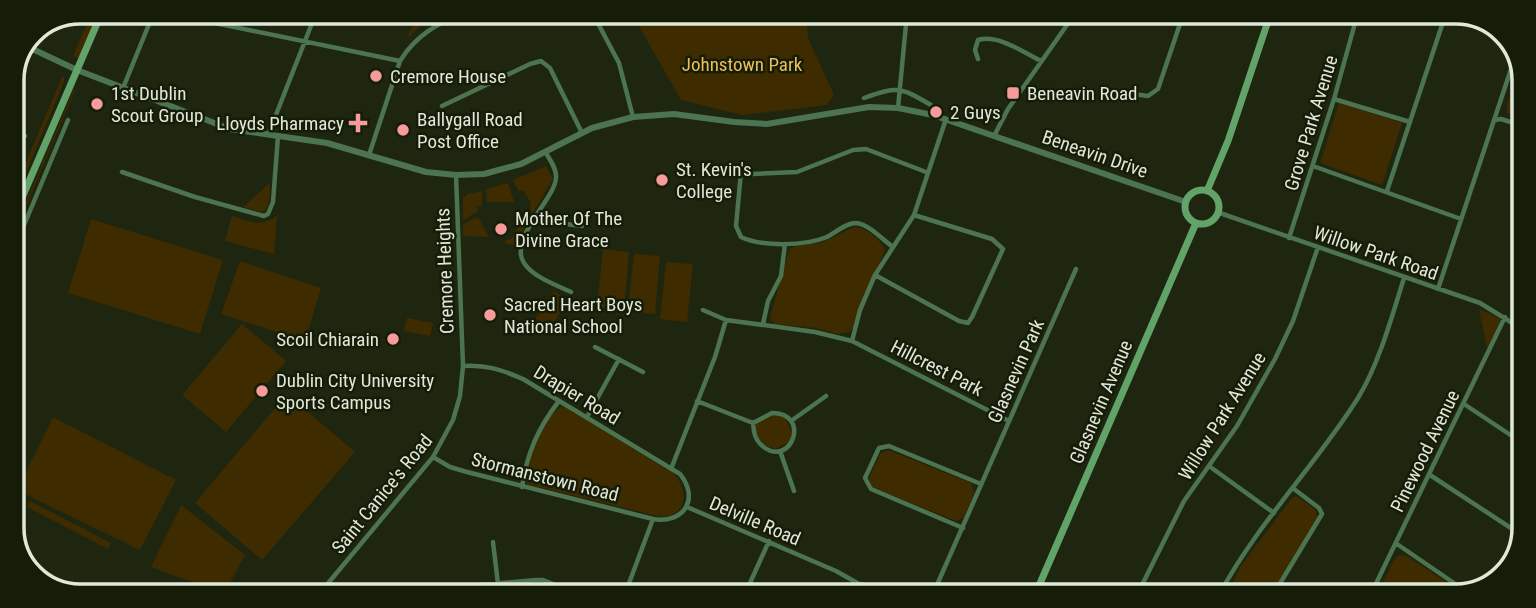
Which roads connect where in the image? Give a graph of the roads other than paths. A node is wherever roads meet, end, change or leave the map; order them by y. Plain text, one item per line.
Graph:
1 (97, 24) edge
2 (149, 24) edge
3 (220, 24) edge
4 (312, 24) edge
5 (439, 24) edge
6 (598, 24) edge
7 (905, 24) edge
8 (1068, 24) edge
9 (1181, 24) edge
10 (1267, 24) edge
11 (1355, 24) edge
12 (1442, 24) edge
13 (230, 26) joint
14 (305, 40) junction
15 (34, 50) edge
16 (978, 59) dead end
17 (400, 61) junction
18 (1041, 61) junction
19 (77, 70) junction
20 (1510, 72) edge
21 (123, 88) junction
22 (899, 90) junction
23 (1119, 92) dead end
24 (864, 98) dead end
25 (1334, 99) junction
26 (931, 105) dead end
27 (442, 106) dead end
28 (898, 108) junction
29 (633, 117) junction
30 (946, 119) junction
31 (68, 120) dead end
32 (1495, 120) junction
33 (1410, 122) junction
34 (1511, 123) edge
35 (582, 133) junction
36 (268, 135) junction
37 (278, 136) junction
38 (994, 136) junction
39 (546, 153) junction
40 (369, 155) junction
41 (1313, 166) junction
42 (707, 167) dead end
43 (122, 172) dead end
44 (741, 172) junction
45 (926, 172) junction
46 (456, 176) junction
47 (25, 191) edge
48 (1207, 191) junction
49 (1387, 191) junction
50 (1186, 202) junction
51 (540, 211) junction
52 (1217, 212) junction
53 (914, 215) junction
54 (1461, 219) junction
55 (25, 223) edge
56 (1196, 223) junction
57 (582, 226) dead end
58 (1289, 238) junction
59 (785, 244) junction
60 (892, 247) junction
61 (1318, 247) junction
62 (1076, 269) dead end
63 (876, 275) junction
64 (1404, 278) junction
65 (1438, 289) junction
66 (571, 292) dead end
67 (703, 310) dead end
68 (1504, 317) junction
69 (726, 320) junction
70 (1512, 322) edge
71 (763, 324) junction
72 (852, 341) junction
73 (595, 346) dead end
74 (619, 359) junction
75 (463, 366) junction
76 (643, 372) dead end
77 (826, 396) dead end
78 (559, 401) junction
79 (697, 401) junction
80 (1464, 404) junction
81 (587, 417) junction
82 (791, 421) junction
83 (1009, 421) junction
84 (753, 423) junction
85 (1512, 436) edge
86 (780, 451) junction
87 (433, 457) junction
88 (1209, 466) junction
89 (671, 469) junction
90 (1430, 474) junction
91 (981, 484) junction
92 (522, 487) junction
93 (1294, 489) junction
94 (794, 491) dead end
95 (687, 507) junction
96 (1274, 513) junction
97 (653, 520) junction
98 (962, 528) junction
99 (1512, 529) edge
100 (769, 541) junction
101 (493, 542) dead end
102 (1396, 544) junction
103 (327, 584) edge
104 (498, 584) joint
105 (553, 584) edge
106 (629, 584) edge
107 (750, 584) edge
108 (862, 584) edge
109 (937, 584) edge
110 (1040, 584) edge
111 (1142, 584) edge
112 (1225, 584) edge
113 (1280, 584) edge
114 (1376, 584) edge
115 (1455, 584) edge

1 - 19 main road
2 - 21 street
3 - 13 street
4 - 14 street
5 - 17 street
6 - 29 street
7 - 22 street
8 - 18 street
9 - 23 street
10 - 48 main road
11 - 25 street, Grove Park Avenue
12 - 33 street
13 - 14 street
14 - 17 street
14 - 36 street
15 - 19 street, Beneavin Drive
16 - 18 street
17 - 40 street
18 - 38 street
19 - 21 street, Beneavin Drive
19 - 47 main road
20 - 32 street
21 - 36 street, Beneavin Drive
22 - 24 street
22 - 26 street
22 - 28 street
25 - 33 street
25 - 41 street, Grove Park Avenue
27 - 35 street
28 - 29 street, Beneavin Drive
28 - 30 street, Beneavin Drive
29 - 35 street, Beneavin Drive
30 - 38 street, Beneavin Drive
30 - 45 street
31 - 55 street
32 - 34 street
32 - 54 street
33 - 49 street
35 - 39 street, Beneavin Drive
36 - 37 street, Beneavin Drive
37 - 40 street, Beneavin Drive
37 - 43 street
38 - 50 street, Beneavin Drive
39 - 46 street, Beneavin Drive
39 - 51 street
40 - 46 street, Beneavin Drive
41 - 49 street
41 - 58 street, Grove Park Avenue
42 - 44 street
44 - 45 street
44 - 59 street
45 - 53 street
46 - 75 street, Cremore Heights
48 - 50 main road
48 - 52 main road
49 - 54 street
50 - 56 main road
51 - 57 street
51 - 66 street
52 - 56 main road
52 - 58 street, Willow Park Road
53 - 60 street
53 - 63 street
54 - 65 street
56 - 110 main road, Glasnevin Avenue
58 - 61 street, Willow Park Road
59 - 60 street
59 - 71 street
60 - 63 street
61 - 64 street, Willow Park Road
61 - 88 street, Willow Park Avenue
62 - 83 street, Glasnevin Park
63 - 72 street
64 - 65 street, Willow Park Road
64 - 93 street
65 - 68 street, Willow Park Road
67 - 69 street, Hillcrest Park
68 - 70 street, Willow Park Road
68 - 80 street, Pinewood Avenue
69 - 71 street, Hillcrest Park
69 - 79 street
71 - 72 street, Hillcrest Park
72 - 83 street, Hillcrest Park
73 - 74 street
74 - 76 street
74 - 81 street
75 - 78 street, Drapier Road
75 - 87 street, Saint Canice's Road
77 - 82 street
78 - 81 street, Drapier Road
78 - 92 street
79 - 84 street
79 - 89 street
80 - 85 street
80 - 90 street, Pinewood Avenue
81 - 89 street, Drapier Road
82 - 84 street
82 - 86 street
83 - 91 street, Glasnevin Park
84 - 86 street
86 - 94 street
87 - 92 street, Stormanstown Road
87 - 103 street, Saint Canice's Road
88 - 96 street
88 - 111 street, Willow Park Avenue
89 - 95 street
90 - 99 street
90 - 102 street, Pinewood Avenue
91 - 98 street, Glasnevin Park
91 - 98 street
92 - 97 street, Stormanstown Road
93 - 96 street
93 - 113 street
95 - 97 street
95 - 100 street, Delville Road
96 - 112 street
97 - 106 street
98 - 109 street, Glasnevin Park
100 - 107 street
100 - 108 street, Delville Road
101 - 104 street
102 - 114 street, Pinewood Avenue
102 - 115 street
104 - 105 street

